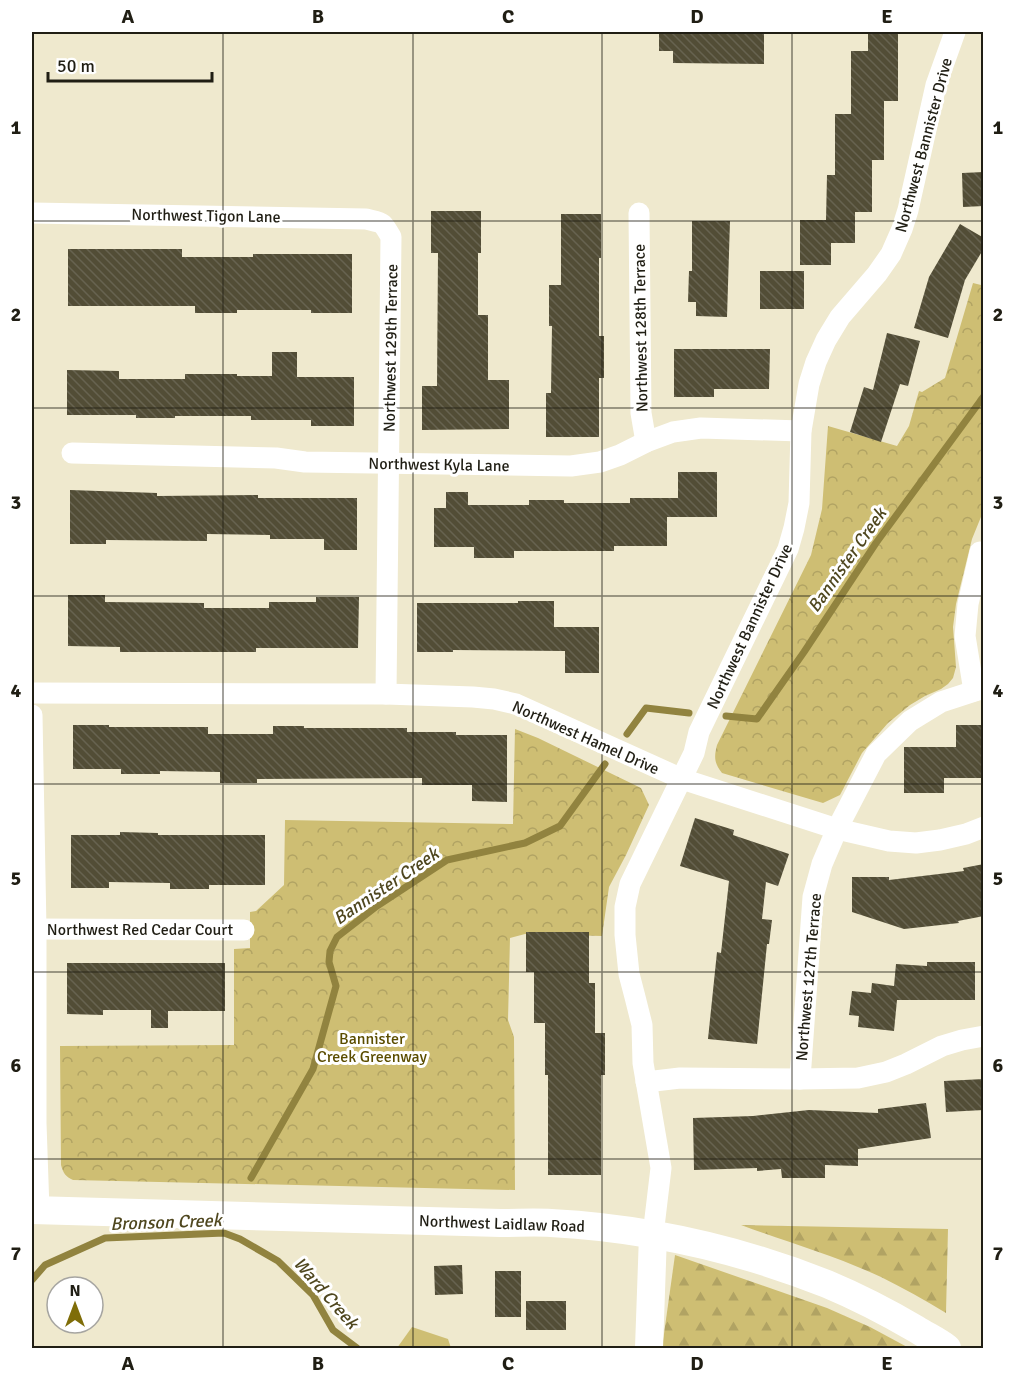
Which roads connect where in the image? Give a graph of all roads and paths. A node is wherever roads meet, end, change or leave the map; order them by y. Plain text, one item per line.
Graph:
1 (955, 32) edge
2 (32, 213) edge
3 (639, 213) dead end
4 (381, 222) joint
5 (801, 431) junction
6 (646, 442) junction
7 (72, 453) dead end
8 (388, 463) junction
9 (980, 552) dead end
10 (979, 690) edge
11 (32, 693) edge
12 (386, 694) junction
13 (32, 715) edge
14 (682, 779) junction
15 (984, 826) edge
16 (837, 829) junction
17 (36, 929) junction
18 (244, 930) dead end
19 (984, 1036) edge
20 (800, 1079) junction
21 (646, 1082) junction
22 (35, 1210) edge
23 (653, 1235) junction
24 (649, 1348) edge
25 (947, 1348) edge

1 - 5 street, Northwest Bannister Drive
2 - 4 street, Northwest Tigon Lane
3 - 6 street, Northwest 128th Terrace
4 - 8 street, Northwest 129th Terrace
5 - 6 street, Northwest Kyla Lane
5 - 14 street, Northwest Bannister Drive
6 - 8 street, Northwest Kyla Lane
7 - 8 street, Northwest Kyla Lane
8 - 12 street, Northwest 129th Terrace
9 - 10 street, Northwest 127th Terrace
10 - 16 street, Northwest 127th Terrace
11 - 12 street, Northwest Hamel Drive
12 - 14 street, Northwest Hamel Drive
13 - 17 street, Northwest Red Cedar Court
14 - 16 street, Northwest Hamel Drive
14 - 21 street, Northwest Bannister Drive
15 - 16 street, Northwest Hamel Drive
16 - 20 street, Northwest 127th Terrace
17 - 18 street, Northwest Red Cedar Court
17 - 22 street, Northwest Red Cedar Court
19 - 20 street
20 - 21 street
21 - 23 street, Northwest Bannister Drive
22 - 23 main road, Northwest Laidlaw Road
23 - 24 main road
23 - 25 main road, Northwest Laidlaw Road

